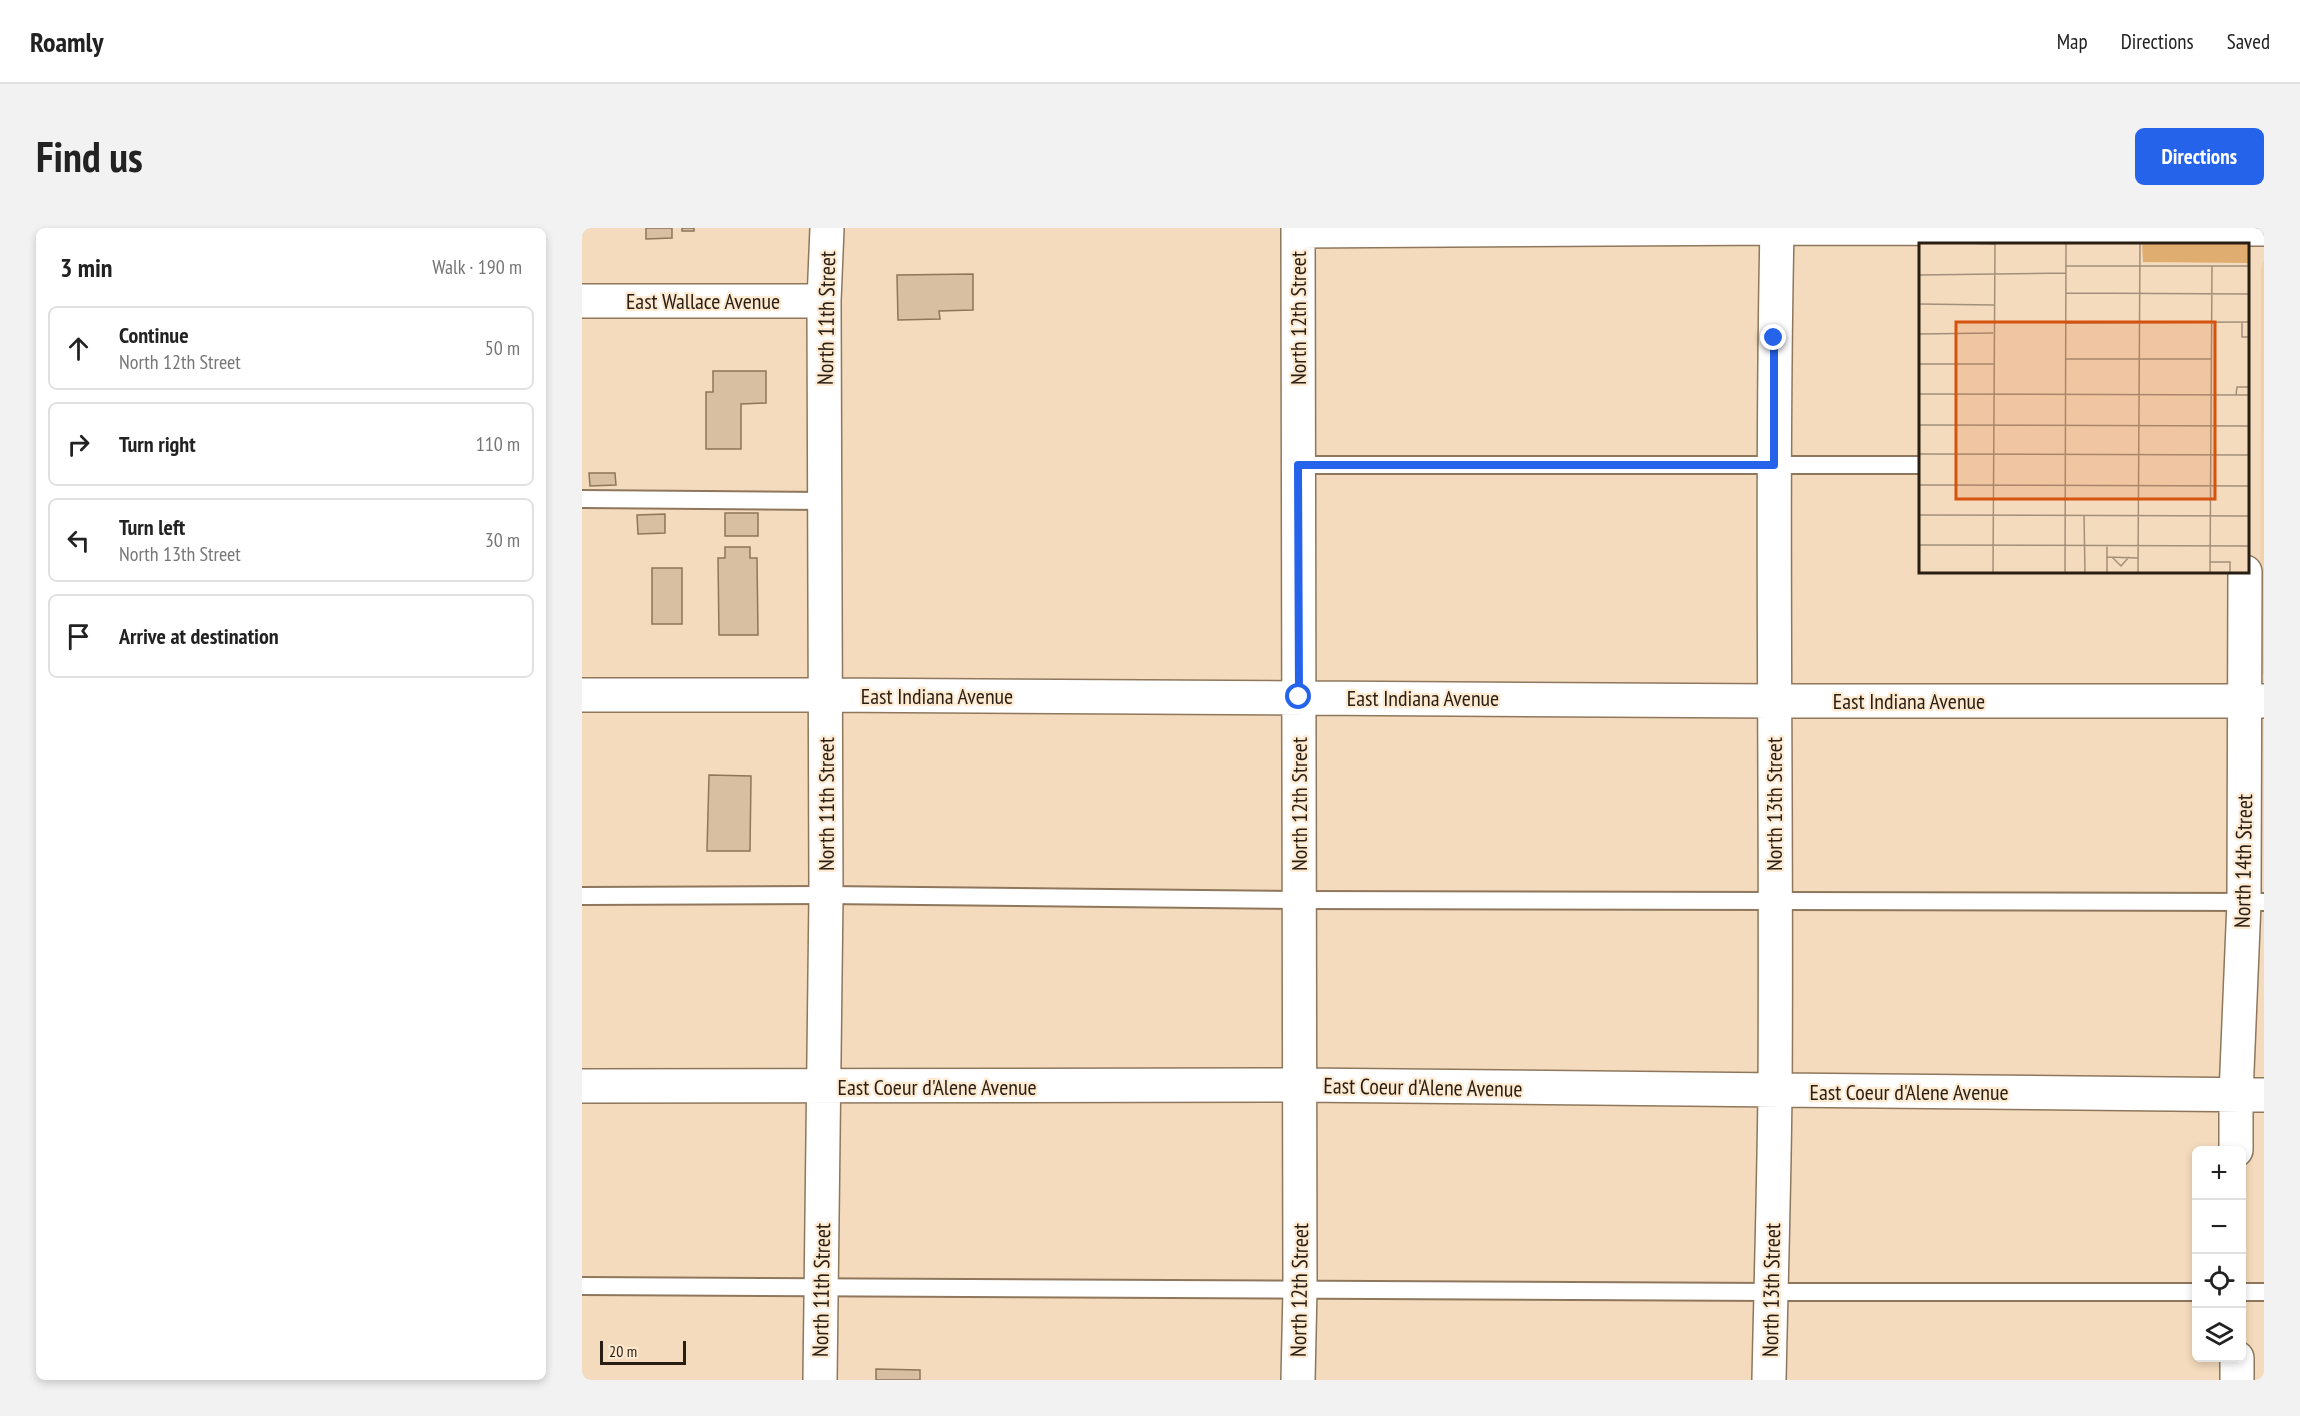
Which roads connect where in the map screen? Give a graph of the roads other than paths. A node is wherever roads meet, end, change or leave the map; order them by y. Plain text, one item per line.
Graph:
1 (827, 228) edge
2 (1777, 228) edge
3 (1298, 229) edge
4 (2249, 233) edge
5 (825, 301) junction
6 (582, 302) edge
7 (1298, 465) junction
8 (1774, 465) junction
9 (1919, 465) edge
10 (582, 499) edge
11 (825, 501) junction
12 (2245, 573) edge
13 (582, 695) edge
14 (826, 695) junction
15 (1299, 697) junction
16 (1773, 701) junction
17 (2255, 701) edge
18 (826, 895) junction
19 (582, 896) edge
20 (1299, 900) junction
21 (1774, 901) junction
22 (2254, 902) edge
23 (1300, 1085) junction
24 (582, 1086) edge
25 (825, 1087) junction
26 (1775, 1091) junction
27 (2250, 1095) edge
28 (2237, 1146) edge
29 (582, 1286) edge
30 (820, 1288) junction
31 (1300, 1289) junction
32 (1771, 1292) junction
33 (2192, 1292) edge
34 (2246, 1292) edge
35 (2264, 1292) edge
36 (2237, 1362) edge
37 (820, 1380) edge
38 (1298, 1380) edge
39 (1769, 1380) edge
40 (2237, 1380) edge

1 - 5 street, North 11th Street
2 - 3 street
2 - 4 street
2 - 8 street, North 13th Street
3 - 7 street, North 12th Street
5 - 6 street, East Wallace Avenue
5 - 11 street, North 11th Street
7 - 8 lane
7 - 15 street, North 12th Street
8 - 9 lane
8 - 16 street, North 13th Street
10 - 11 lane
11 - 14 street, North 11th Street
12 - 17 street, North 14th Street
13 - 14 street, East Indiana Avenue
14 - 15 street, East Indiana Avenue
14 - 18 street, North 11th Street
15 - 16 street, East Indiana Avenue
15 - 20 street, North 12th Street
16 - 17 street, East Indiana Avenue
16 - 21 street, North 13th Street
17 - 22 street, North 14th Street
18 - 19 lane
18 - 20 lane
18 - 25 street, North 11th Street
20 - 21 lane
20 - 23 street, North 12th Street
21 - 22 lane
21 - 26 street, North 13th Street
22 - 27 street, North 14th Street
23 - 25 street, East Coeur d'Alene Avenue
23 - 26 street, East Coeur d'Alene Avenue
23 - 31 street, North 12th Street
24 - 25 street, East Coeur d'Alene Avenue
25 - 30 street, North 11th Street
26 - 27 street, East Coeur d'Alene Avenue
26 - 32 street, North 13th Street
27 - 28 street, North 14th Street
29 - 30 lane
30 - 31 lane
30 - 37 street, North 11th Street
31 - 32 lane
31 - 38 street, North 12th Street
32 - 33 lane
32 - 39 street, North 13th Street
34 - 35 lane
36 - 40 street

